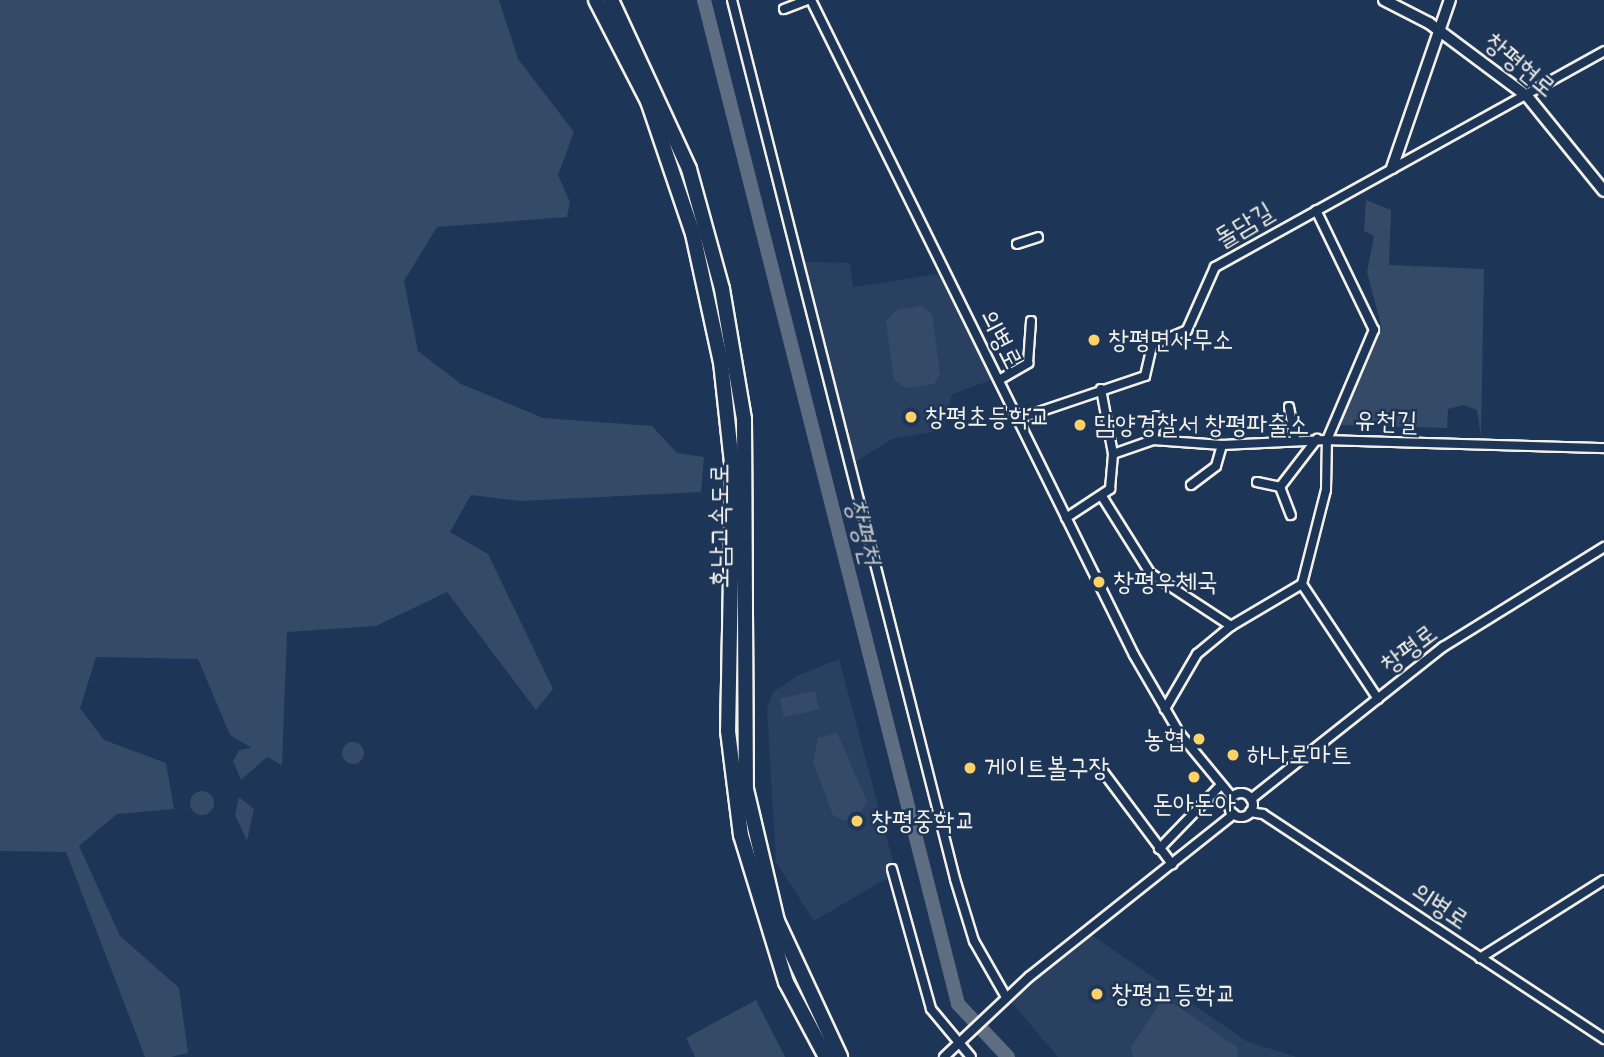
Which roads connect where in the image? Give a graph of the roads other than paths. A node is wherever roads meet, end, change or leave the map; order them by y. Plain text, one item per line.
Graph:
1 (597, 0) edge
2 (611, 0) edge
3 (733, 0) edge
4 (809, 0) edge
5 (1384, 0) edge
6 (1450, 0) edge
7 (784, 9) dead end
8 (1439, 30) junction
9 (1604, 51) edge
10 (1527, 96) junction
11 (1392, 168) junction
12 (1604, 191) edge
13 (1316, 210) junction
14 (1038, 237) dead end
15 (1017, 244) dead end
16 (1031, 321) dead end
17 (999, 380) junction
18 (1101, 389) junction
19 (1289, 407) dead end
20 (1157, 416) dead end
21 (1018, 419) junction
22 (1295, 437) junction
23 (1317, 439) junction
24 (1153, 440) junction
25 (1327, 440) junction
26 (1222, 445) junction
27 (1604, 448) edge
28 (1113, 454) junction
29 (1257, 482) dead end
30 (1191, 485) dead end
31 (1280, 488) junction
32 (1103, 498) junction
33 (1291, 515) dead end
34 (1066, 518) junction
35 (1604, 547) edge
36 (1302, 584) junction
37 (1231, 626) junction
38 (1378, 699) junction
39 (1165, 709) junction
40 (1104, 773) dead end
41 (1221, 785) junction
42 (1232, 797) junction
43 (1251, 799) junction
44 (1250, 812) junction
45 (1234, 814) junction
46 (1159, 849) junction
47 (1172, 864) junction
48 (892, 869) dead end
49 (1604, 880) edge
50 (1480, 958) junction
51 (1004, 1000) junction
52 (1604, 1039) edge
53 (958, 1042) junction
54 (826, 1057) edge
55 (840, 1057) edge
56 (944, 1057) edge
57 (971, 1057) edge

1 - 54 highway, 호남고속도로
2 - 55 highway, 호남고속도로
3 - 51 street
4 - 7 street
4 - 17 street, 의병로
5 - 8 main road, 창평현로
6 - 8 main road
8 - 10 main road, 창평현로
8 - 11 main road
9 - 10 street
10 - 11 street
10 - 12 main road, 창평현로
11 - 13 street
13 - 18 street, 돌담길
13 - 25 street
14 - 15 street
16 - 17 street
17 - 21 street, 의병로
18 - 21 street, 돌담길
18 - 28 street
19 - 22 street
20 - 24 street
21 - 34 street, 의병로
22 - 23 street
22 - 26 street
23 - 25 street
23 - 31 street
24 - 26 street
24 - 28 street
25 - 27 street, 유천길
25 - 36 street, 유천길
26 - 30 street
28 - 32 street
29 - 31 street
31 - 33 street
32 - 34 street
32 - 37 street
34 - 39 street, 의병로
35 - 38 street, 창평로
36 - 37 street
36 - 38 street
37 - 39 street
38 - 43 street, 창평로
39 - 41 street, 의병로
40 - 46 street
41 - 42 street, 의병로
41 - 46 street
42 - 43 street
42 - 45 street
43 - 44 street
44 - 45 street
44 - 50 street, 의병로
45 - 47 street
46 - 47 street
47 - 51 street
48 - 53 street
49 - 50 street
50 - 52 street, 의병로
51 - 53 street
53 - 56 street
53 - 57 street

